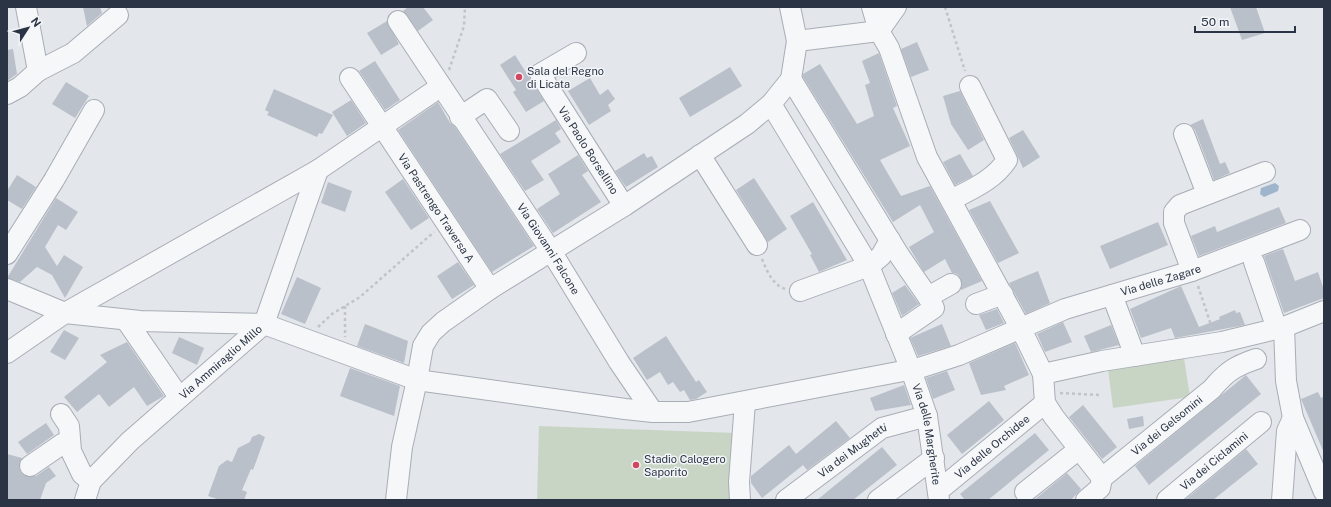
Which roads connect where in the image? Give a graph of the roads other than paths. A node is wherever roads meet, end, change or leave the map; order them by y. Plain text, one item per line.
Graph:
1 (26, 7) edge
2 (790, 7) edge
3 (872, 7) edge
4 (896, 7) edge
5 (118, 15) dead end
6 (398, 21) dead end
7 (879, 30) junction
8 (797, 41) junction
9 (576, 53) dead end
10 (38, 71) junction
11 (350, 78) dead end
12 (791, 79) junction
13 (439, 85) junction
14 (970, 86) road end
15 (7, 94) edge
16 (771, 104) junction
17 (94, 110) dead end
18 (460, 117) junction
19 (382, 128) junction
20 (509, 131) dead end
21 (1184, 134) dead end
22 (700, 155) junction
23 (318, 170) junction
24 (1265, 172) dead end
25 (1207, 194) junction
26 (950, 200) junction
27 (624, 206) junction
28 (1300, 230) dead end
29 (890, 240) junction
30 (757, 245) road end
31 (551, 251) junction
32 (7, 254) edge
33 (1254, 262) dead end
34 (869, 266) junction
35 (1192, 270) junction
36 (950, 284) dead end
37 (490, 289) junction
38 (7, 290) edge
39 (800, 291) road end
40 (1003, 294) junction
41 (1112, 295) junction
42 (928, 297) junction
43 (976, 304) dead end
44 (1324, 311) edge
45 (65, 313) junction
46 (126, 320) junction
47 (264, 324) junction
48 (1280, 328) junction
49 (1021, 329) junction
50 (896, 334) junction
51 (1222, 342) junction
52 (7, 353) edge
53 (1135, 356) junction
54 (1256, 359) dead end
55 (911, 370) junction
56 (1226, 373) junction
57 (417, 380) junction
58 (1044, 389) junction
59 (180, 397) junction
60 (745, 402) junction
61 (653, 412) junction
62 (61, 414) dead end
63 (927, 416) junction
64 (1293, 418) junction
65 (1261, 422) dead end
66 (70, 442) junction
67 (1079, 449) junction
68 (934, 458) junction
69 (30, 466) dead end
70 (1102, 478) junction
71 (91, 481) junction
72 (1025, 492) dead end
73 (1324, 492) edge
74 (939, 495) edge
75 (85, 500) edge
76 (396, 500) edge
77 (740, 500) edge
78 (786, 500) edge
79 (878, 500) edge
80 (1086, 500) edge
81 (1167, 500) edge
82 (1282, 500) edge

1 - 10 street
2 - 8 street
3 - 7 street
4 - 7 street
5 - 10 street
6 - 13 street, Via Giovanni Falcone
7 - 8 street
7 - 26 street
8 - 12 street
9 - 27 street, Via Paolo Borsellino
10 - 15 street
11 - 19 street, Via Pastrengo Traversa A
12 - 16 street
12 - 29 street
13 - 18 street, Via Giovanni Falcone
13 - 19 street
14 - 26 street
16 - 22 street
16 - 34 street, Via delle Margherite
17 - 32 street
18 - 20 street
18 - 31 street, Via Giovanni Falcone
19 - 23 street
19 - 37 street, Via Pastrengo Traversa A
21 - 25 street
22 - 27 street
22 - 30 street
23 - 45 street
23 - 47 street, Via Ammiraglio Millo
24 - 25 street
25 - 35 street
26 - 40 street
27 - 31 street
28 - 35 street, Via delle Zagare
29 - 34 street
29 - 42 street
31 - 37 street
31 - 61 street, Via Giovanni Falcone
33 - 48 street
34 - 39 street
34 - 50 street, Via delle Margherite
35 - 41 street, Via delle Zagare
36 - 42 street
37 - 57 street
38 - 45 street, Via delle Zagare
40 - 43 street
40 - 49 street
41 - 49 street, Via delle Zagare
41 - 53 street
42 - 50 street
44 - 48 street
45 - 46 street, Via delle Zagare
45 - 52 street
46 - 47 street, Via delle Zagare
46 - 59 street
47 - 57 street, Via delle Zagare
47 - 59 street, Via Ammiraglio Millo
48 - 51 street
48 - 64 street
49 - 55 street, Via delle Zagare
49 - 58 street
50 - 55 street, Via delle Margherite
51 - 53 street
51 - 56 street
53 - 58 street
54 - 56 street, Via dei Gelsomini
55 - 60 street, Via delle Zagare
55 - 63 street, Via delle Margherite
56 - 70 street, Via dei Gelsomini
57 - 61 street, Via delle Zagare
57 - 76 street
58 - 67 street
58 - 74 street, Via delle Orchidee
59 - 71 street, Via Ammiraglio Millo
60 - 61 street, Via delle Zagare
60 - 77 street
62 - 66 street
63 - 68 street, Via delle Margherite
63 - 78 street, Via dei Mughetti
64 - 73 street
64 - 82 street
65 - 81 street, Via dei Ciclamini
66 - 69 street
66 - 71 street
67 - 70 street
67 - 72 street
68 - 74 street, Via delle Margherite
68 - 79 street
70 - 80 street, Via dei Gelsomini
71 - 75 street, Via Ammiraglio Millo

